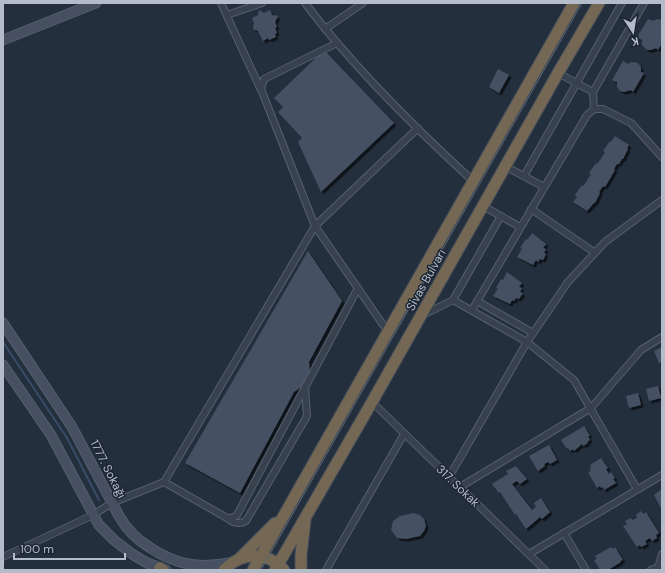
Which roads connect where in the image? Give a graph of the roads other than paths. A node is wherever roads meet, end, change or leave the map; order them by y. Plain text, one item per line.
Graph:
1 (96, 3) edge
2 (221, 3) edge
3 (262, 3) edge
4 (305, 3) edge
5 (363, 3) edge
6 (574, 3) edge
7 (599, 3) edge
8 (622, 3) edge
9 (644, 3) edge
10 (227, 16) junction
11 (325, 29) junction
12 (3, 40) edge
13 (337, 43) junction
14 (558, 73) junction
15 (576, 83) junction
16 (261, 89) junction
17 (593, 92) junction
18 (594, 109) junction
19 (418, 128) junction
20 (662, 157) edge
21 (505, 166) junction
22 (524, 176) junction
23 (473, 181) junction
24 (544, 187) junction
25 (662, 200) edge
26 (483, 206) junction
27 (531, 209) junction
28 (501, 216) junction
29 (315, 226) junction
30 (520, 227) junction
31 (594, 252) junction
32 (358, 288) junction
33 (453, 300) junction
34 (477, 301) junction
35 (472, 310) junction
36 (421, 316) junction
37 (3, 322) edge
38 (388, 332) junction
39 (533, 333) junction
40 (662, 337) edge
41 (527, 342) junction
42 (3, 365) edge
43 (305, 387) junction
44 (372, 402) junction
45 (591, 408) junction
46 (404, 434) junction
47 (662, 475) edge
48 (449, 477) junction
49 (164, 482) junction
50 (460, 487) junction
51 (637, 489) junction
52 (112, 503) junction
53 (286, 513) junction
54 (93, 515) junction
55 (306, 516) junction
56 (227, 518) junction
57 (564, 533) junction
58 (529, 554) junction
59 (662, 554) edge
60 (261, 556) junction
61 (3, 557) edge
62 (237, 560) junction
63 (660, 567) edge
64 (279, 568) edge
65 (164, 569) edge
66 (224, 570) edge
67 (253, 570) edge
68 (301, 570) edge
69 (326, 570) edge
70 (545, 570) edge
71 (586, 570) edge
72 (651, 570) edge

1 - 12 street
2 - 10 street
3 - 10 street
4 - 11 street
5 - 11 street
6 - 23 highway, Sivas Bulvarı
7 - 14 highway, Sivas Bulvarı
8 - 15 street
9 - 17 street
10 - 16 street
11 - 13 street
13 - 16 street
13 - 19 street
14 - 15 street
14 - 21 highway, Sivas Bulvarı
15 - 17 street
15 - 22 street
16 - 29 street
17 - 18 street
18 - 20 street
18 - 24 street
19 - 23 street
19 - 29 street
21 - 22 street
21 - 26 highway, Sivas Bulvarı
22 - 24 street
23 - 38 highway, Sivas Bulvarı
24 - 27 street
25 - 31 street
26 - 28 street
26 - 36 highway, Sivas Bulvarı
27 - 30 street
27 - 31 street
28 - 30 street
28 - 33 street
29 - 32 street
29 - 49 street
30 - 34 street
31 - 39 street
32 - 38 street
32 - 43 street
33 - 35 street
33 - 36 street
34 - 35 street
34 - 39 street
35 - 41 street
36 - 44 highway, Sivas Bulvarı
37 - 52 street, 1777. Sokağı
38 - 53 highway, Sivas Bulvarı
39 - 41 street
40 - 45 street
41 - 45 street
41 - 48 street
42 - 54 street
43 - 56 street
43 - 56 street
44 - 46 street, 317. Sokak
44 - 55 highway, Sivas Bulvarı
45 - 50 street
45 - 51 street
46 - 48 street, 317. Sokak
46 - 69 street
47 - 51 street
48 - 50 street, 317. Sokak
49 - 52 street
49 - 56 street
50 - 58 street, 317. Sokak
51 - 57 street
52 - 54 street
52 - 62 street, 1777. Sokağı
53 - 60 highway, Sivas Bulvarı
53 - 62 highway
54 - 61 street
54 - 65 street
55 - 64 highway, Sivas Bulvarı
55 - 68 highway
57 - 58 street
57 - 71 street
58 - 70 street, 317. Sokak
59 - 63 street
60 - 62 highway
60 - 64 highway
60 - 67 highway, Sivas Bulvarı
62 - 66 highway
63 - 72 street

